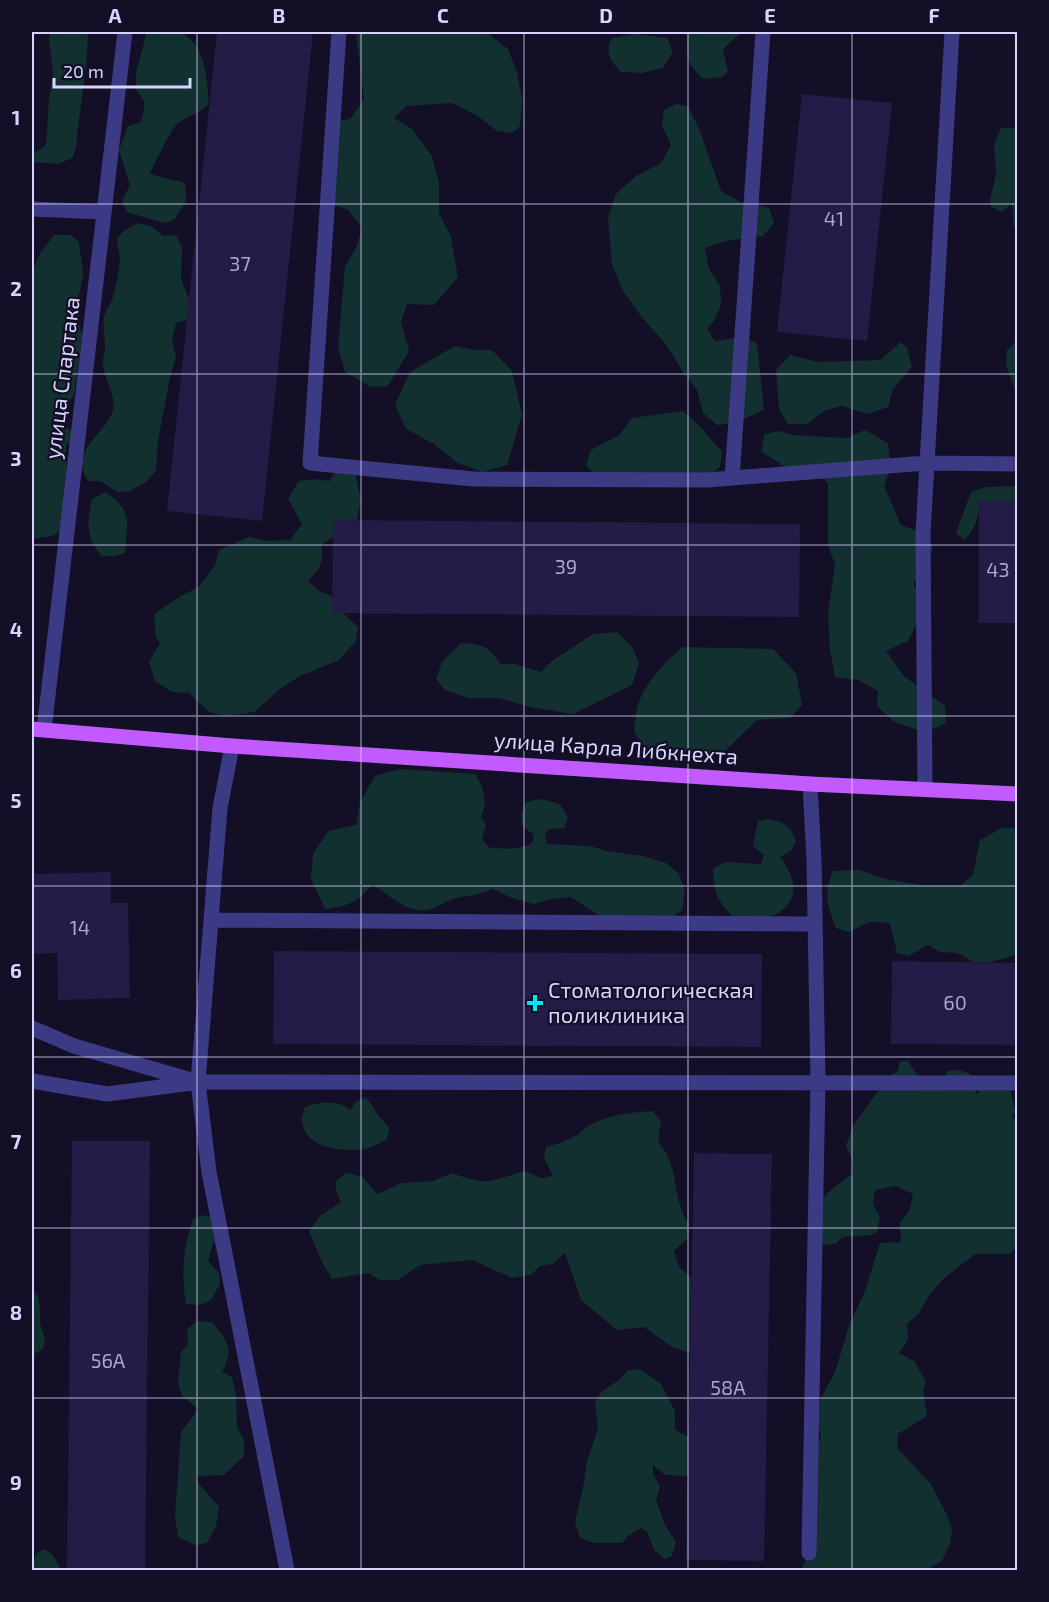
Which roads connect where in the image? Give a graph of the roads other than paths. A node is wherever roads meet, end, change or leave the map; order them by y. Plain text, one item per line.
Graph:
1 (125, 32) edge
2 (339, 32) edge
3 (763, 32) edge
4 (952, 32) edge
5 (32, 209) edge
6 (104, 213) junction
7 (927, 463) junction
8 (1017, 464) edge
9 (732, 478) junction
10 (38, 730) edge
11 (232, 746) junction
12 (810, 784) junction
13 (925, 789) junction
14 (1017, 795) edge
15 (211, 920) junction
16 (815, 924) junction
17 (32, 1028) edge
18 (32, 1081) edge
19 (198, 1082) junction
20 (818, 1082) junction
21 (1017, 1083) edge
22 (809, 1553) dead end
23 (287, 1570) edge

1 - 6 street, улица Спартака
2 - 9 street
3 - 9 street
4 - 7 street
5 - 6 street
6 - 10 street, улица Спартака
7 - 8 street
7 - 9 street
7 - 13 street
10 - 11 main road, улица Карла Либкнехта
11 - 12 main road, улица Карла Либкнехта
11 - 15 street
12 - 13 main road, улица Карла Либкнехта
12 - 16 street
13 - 14 main road, улица Карла Либкнехта
15 - 16 street
15 - 19 street
16 - 20 street
17 - 19 street
18 - 19 street
19 - 20 street
19 - 23 street
20 - 21 street
20 - 22 street

